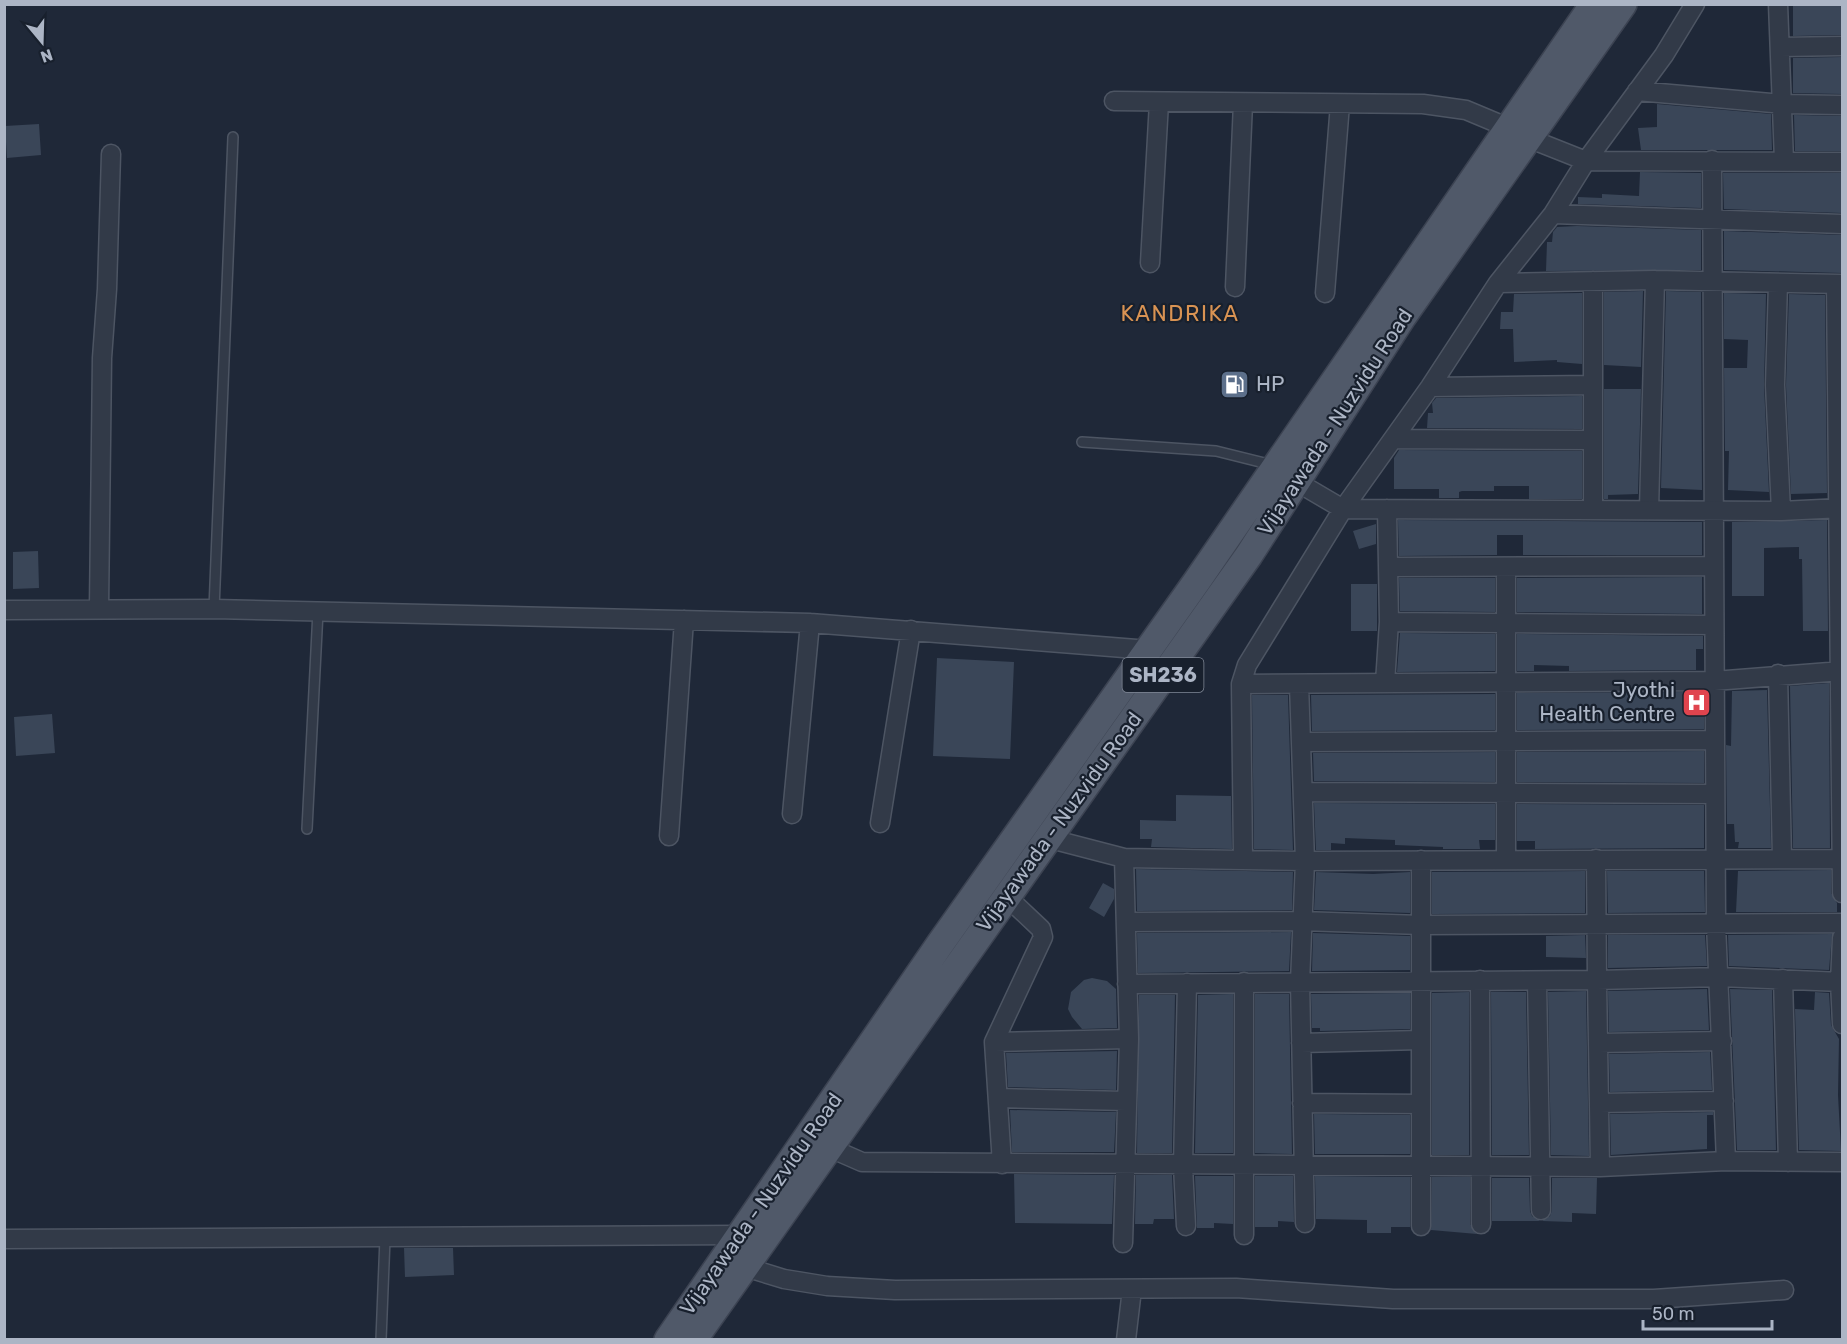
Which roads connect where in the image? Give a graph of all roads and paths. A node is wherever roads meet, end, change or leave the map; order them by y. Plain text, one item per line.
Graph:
1 (1594, 4) edge
2 (1623, 4) edge
3 (1695, 4) edge
4 (1778, 4) edge
5 (1842, 46) edge
6 (1780, 47) junction
7 (1637, 91) junction
8 (1114, 101) dead end
9 (1159, 102) junction
10 (1243, 103) junction
11 (1340, 104) junction
12 (1782, 104) junction
13 (1842, 105) edge
14 (233, 137) dead end
15 (1528, 137) junction
16 (111, 154) dead end
17 (1580, 158) junction
18 (1712, 160) junction
19 (1784, 161) junction
20 (1842, 162) edge
21 (1553, 214) junction
22 (1712, 219) junction
23 (1842, 224) edge
24 (1150, 263) dead end
25 (1655, 280) junction
26 (1593, 281) junction
27 (1713, 281) junction
28 (1498, 283) junction
29 (1778, 283) junction
30 (1839, 284) edge
31 (1235, 287) dead end
32 (1324, 293) dead end
33 (1840, 383) edge
34 (1591, 386) junction
35 (1430, 387) junction
36 (1840, 435) edge
37 (1394, 439) junction
38 (1592, 440) junction
39 (1082, 442) dead end
40 (1275, 466) junction
41 (1302, 485) junction
42 (1337, 506) junction
43 (1840, 508) edge
44 (1387, 510) junction
45 (1593, 510) junction
46 (1649, 510) junction
47 (1714, 511) junction
48 (1781, 511) junction
49 (1714, 566) junction
50 (1388, 567) junction
51 (1506, 567) junction
52 (99, 608) junction
53 (214, 609) junction
54 (4, 610) edge
55 (318, 611) junction
56 (684, 620) junction
57 (1389, 622) junction
58 (810, 623) junction
59 (1506, 623) junction
60 (1714, 625) junction
61 (911, 630) junction
62 (1149, 650) junction
63 (1841, 670) edge
64 (1778, 674) junction
65 (1714, 681) junction
66 (1508, 682) junction
67 (1385, 683) junction
68 (1241, 684) junction
69 (1299, 684) junction
70 (1841, 730) edge
71 (1715, 740) junction
72 (1505, 741) junction
73 (1302, 742) junction
74 (1841, 791) edge
75 (1303, 792) junction
76 (1505, 793) junction
77 (1715, 794) junction
78 (792, 814) dead end
79 (880, 823) dead end
80 (307, 829) dead end
81 (669, 836) dead end
82 (1057, 842) junction
83 (1124, 858) junction
84 (1243, 859) junction
85 (1596, 859) junction
86 (1716, 859) junction
87 (1782, 859) junction
88 (1842, 859) edge
89 (1421, 860) junction
90 (1506, 860) junction
91 (1305, 861) junction
92 (1842, 893) edge
93 (1011, 901) junction
94 (1301, 921) junction
95 (1127, 922) junction
96 (1595, 923) junction
97 (1842, 923) edge
98 (1716, 924) junction
99 (1422, 925) junction
100 (1842, 938) edge
101 (1720, 977) junction
102 (1783, 979) junction
103 (1479, 980) junction
104 (1421, 981) junction
105 (1537, 981) junction
106 (1597, 981) junction
107 (1244, 982) junction
108 (1300, 982) junction
109 (1841, 982) edge
110 (1187, 983) junction
111 (1127, 984) junction
112 (1842, 1024) edge
113 (1129, 1039) junction
114 (1420, 1040) junction
115 (1722, 1041) junction
116 (994, 1042) junction
117 (1301, 1043) junction
118 (1599, 1043) junction
119 (999, 1098) junction
120 (1126, 1101) junction
121 (1724, 1101) junction
122 (1302, 1103) junction
123 (1599, 1103) junction
124 (1421, 1104) junction
125 (830, 1148) junction
126 (1726, 1161) junction
127 (1788, 1162) junction
128 (1842, 1162) edge
129 (1002, 1164) junction
130 (1126, 1165) junction
131 (1183, 1166) junction
132 (1245, 1166) junction
133 (1303, 1166) junction
134 (1422, 1167) junction
135 (1480, 1167) junction
136 (1541, 1167) junction
137 (1600, 1167) junction
138 (1541, 1210) dead end
139 (1305, 1223) dead end
140 (1480, 1224) dead end
141 (1186, 1226) dead end
142 (1421, 1226) dead end
143 (740, 1235) junction
144 (1244, 1235) dead end
145 (385, 1238) junction
146 (4, 1239) edge
147 (1123, 1243) dead end
148 (745, 1267) junction
149 (1132, 1289) junction
150 (1784, 1290) dead end
151 (381, 1340) edge
152 (668, 1340) edge
153 (693, 1340) edge
154 (1126, 1340) edge

1 - 15 main road, Vijayawada - Nuzvidu Road / SH236
2 - 15 main road, Vijayawada - Nuzvidu Road / SH236
3 - 7 street
4 - 6 street
5 - 6 street
6 - 12 street
7 - 12 street
7 - 17 street
8 - 9 street
9 - 10 street
9 - 24 street
10 - 11 street
10 - 31 street
11 - 15 street
11 - 32 street
12 - 13 street
12 - 19 street
14 - 53 lane
15 - 17 street
15 - 40 main road, Vijayawada - Nuzvidu Road / SH236
15 - 41 main road, Vijayawada - Nuzvidu Road / SH236
16 - 52 street
17 - 18 street
17 - 21 street
18 - 19 street
18 - 22 street
19 - 20 street
21 - 22 street
21 - 28 street
22 - 23 street
22 - 27 street
25 - 26 street
25 - 27 street
25 - 46 street
26 - 28 street
26 - 34 street
27 - 29 street
27 - 47 street
28 - 35 street
29 - 30 street
29 - 48 street
30 - 33 street
33 - 36 street
34 - 35 street
34 - 38 street
35 - 37 street
36 - 43 street
37 - 38 street
37 - 42 street
38 - 45 street
39 - 40 lane
40 - 62 main road, Vijayawada - Nuzvidu Road / SH236
41 - 42 street
41 - 82 main road, Vijayawada - Nuzvidu Road / SH236
42 - 44 street
42 - 68 street
43 - 48 street
43 - 63 street
44 - 45 street
44 - 50 street
45 - 46 street
46 - 47 street
47 - 48 street
47 - 49 street
49 - 51 street
49 - 60 street
50 - 51 street
50 - 57 street
51 - 59 street
52 - 53 street
52 - 54 street
53 - 55 street
55 - 56 street
55 - 80 lane
56 - 58 street
56 - 81 street
57 - 59 street
57 - 67 street
58 - 61 street
58 - 78 street
59 - 60 street
59 - 66 street
60 - 65 street
61 - 62 street
61 - 79 street
62 - 143 main road, Vijayawada - Nuzvidu Road / SH236
63 - 64 street
63 - 70 street
64 - 65 street
64 - 87 street
65 - 66 street
65 - 71 street
66 - 67 street
66 - 72 street
67 - 69 street
68 - 69 street
68 - 84 street
69 - 73 street
70 - 74 street
71 - 72 street
71 - 77 street
72 - 73 street
72 - 76 street
73 - 75 street
74 - 88 street
75 - 76 street
75 - 91 street
76 - 77 street
76 - 90 street
77 - 86 street
82 - 83 street
82 - 93 main road, Vijayawada - Nuzvidu Road / SH236
83 - 84 street
83 - 95 street
84 - 91 street
85 - 86 street
85 - 90 street
85 - 96 street
86 - 87 street
86 - 98 street
87 - 88 street
88 - 92 street
89 - 90 street
89 - 91 street
89 - 99 street
91 - 94 street
93 - 116 street
93 - 125 main road, Vijayawada - Nuzvidu Road / SH236
94 - 95 street
94 - 99 street
94 - 108 street
95 - 111 street
96 - 98 street
96 - 99 street
96 - 106 street
97 - 98 street
98 - 101 street
99 - 104 street
100 - 109 street
101 - 102 street
101 - 106 street
101 - 115 street
102 - 109 street
102 - 127 street
103 - 104 street
103 - 105 street
103 - 135 street
104 - 108 street
104 - 114 street
105 - 106 street
105 - 136 street
106 - 118 street
107 - 108 street
107 - 110 street
107 - 132 street
108 - 117 street
109 - 112 street
110 - 111 street
110 - 131 street
111 - 113 street
113 - 116 street
113 - 120 street
114 - 117 street
114 - 124 street
115 - 118 street
115 - 121 street
116 - 119 street
117 - 122 street
118 - 123 street
119 - 120 street
119 - 129 street
120 - 130 street
121 - 123 street
121 - 126 street
122 - 124 street
122 - 133 street
123 - 137 street
124 - 134 street
125 - 129 street
125 - 148 main road, Vijayawada - Nuzvidu Road / SH236
126 - 127 street
126 - 137 street
127 - 128 street
129 - 130 street
130 - 131 street
130 - 147 street
131 - 132 street
131 - 141 street
132 - 133 street
132 - 144 street
133 - 134 street
133 - 139 street
134 - 135 street
134 - 142 street
135 - 136 street
135 - 140 street
136 - 137 street
136 - 138 street
143 - 145 street
143 - 152 main road, Vijayawada - Nuzvidu Road / SH236
145 - 146 street
145 - 151 lane
148 - 149 street
148 - 153 main road, Vijayawada - Nuzvidu Road / SH236
149 - 150 street
149 - 154 street

